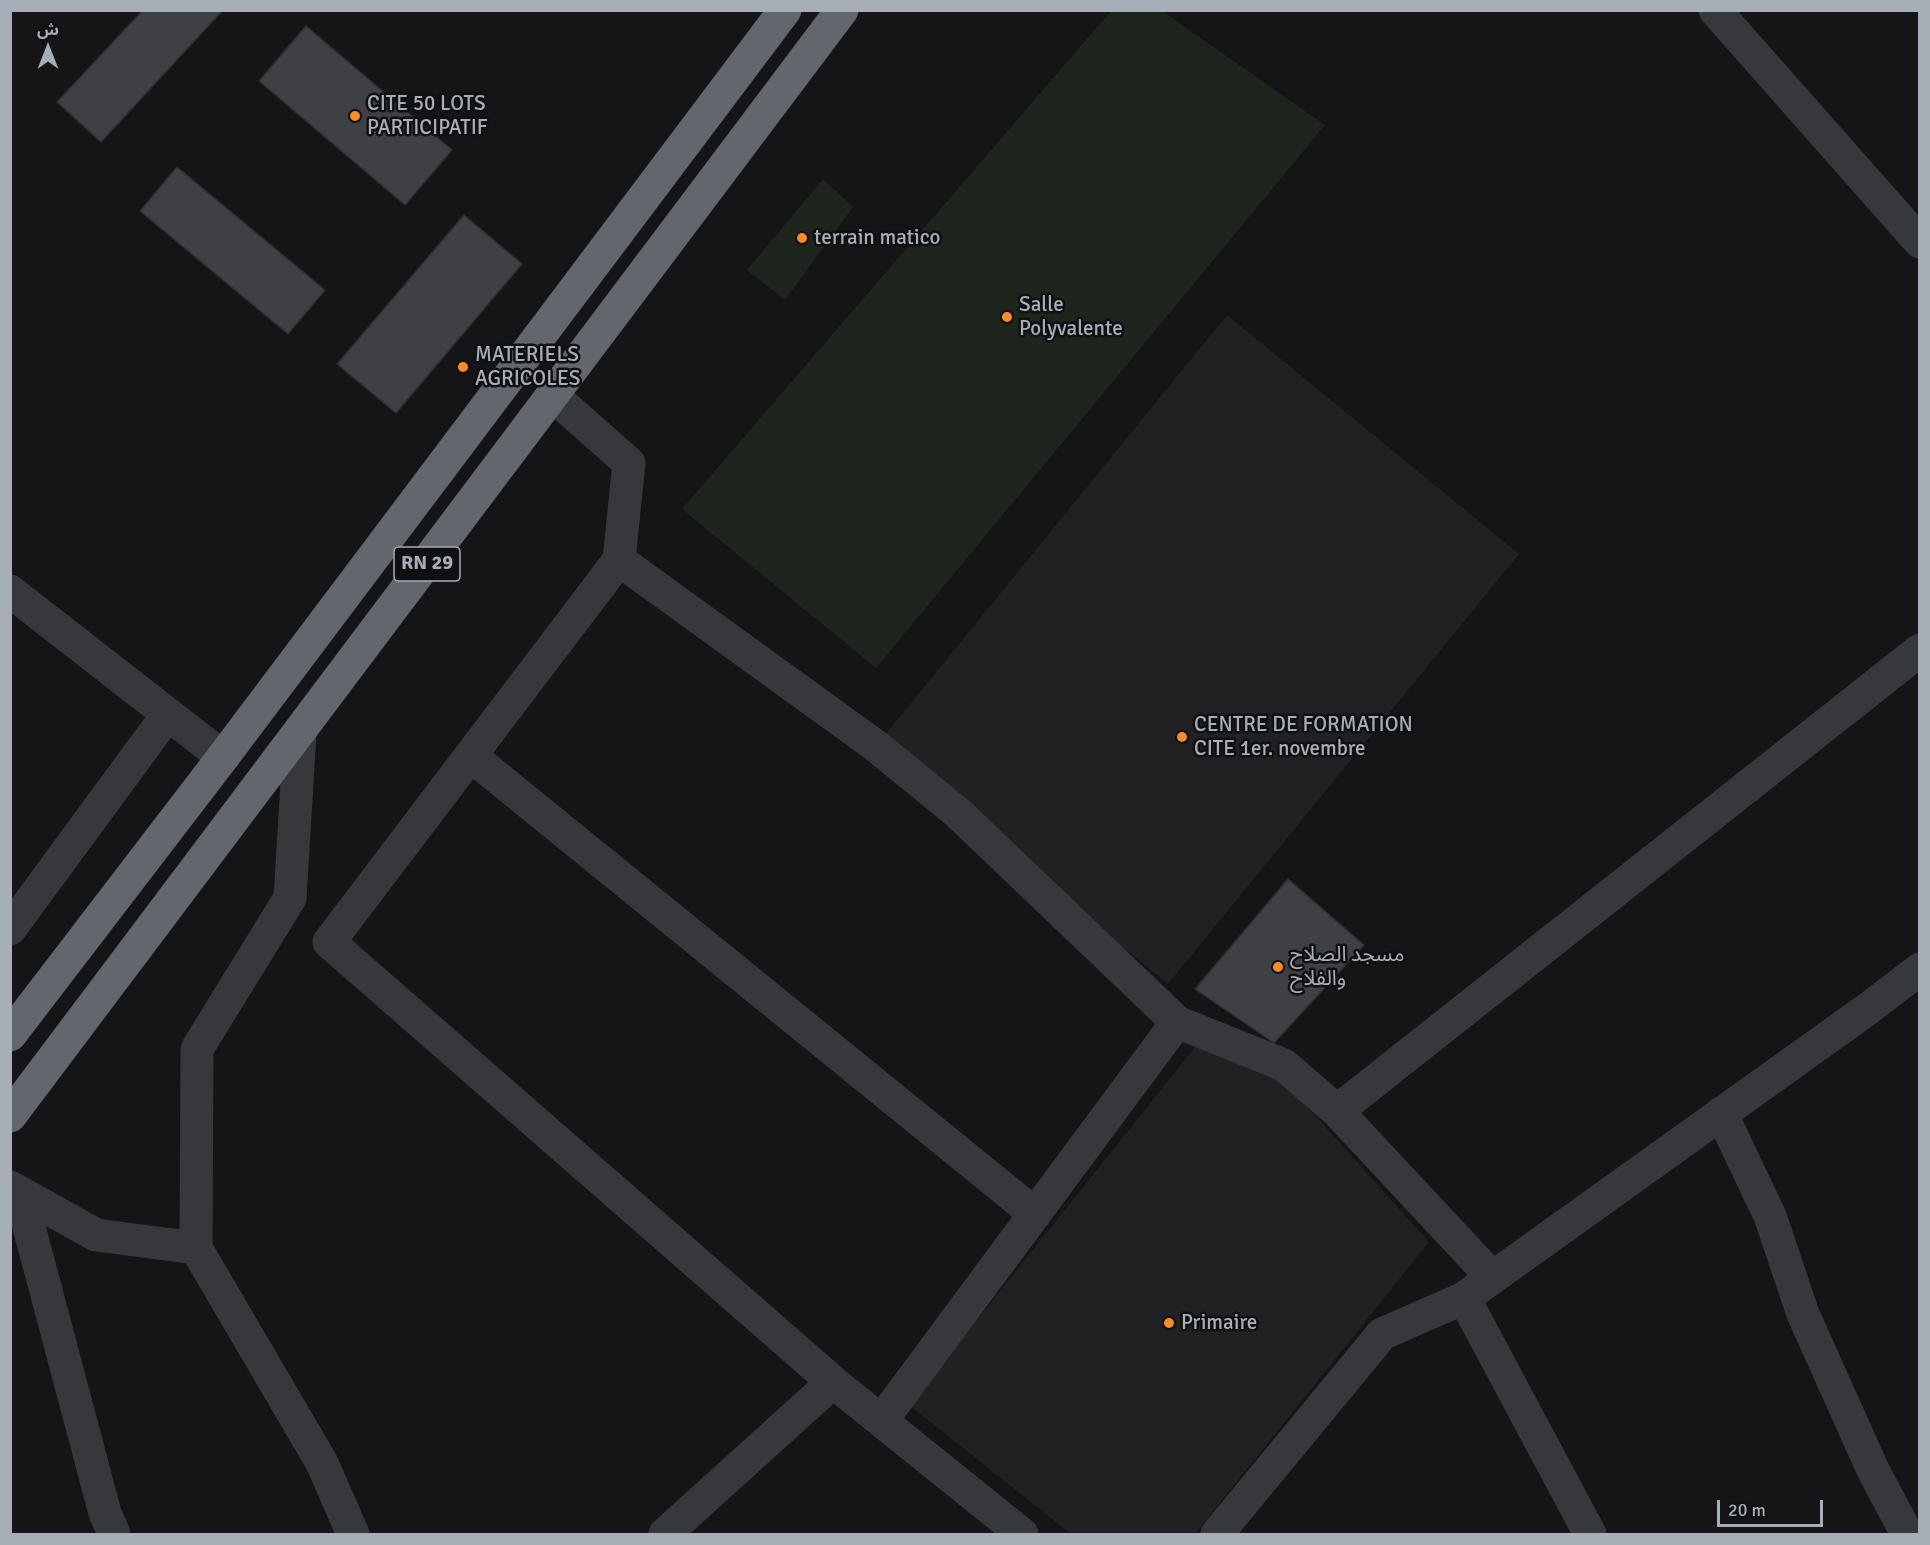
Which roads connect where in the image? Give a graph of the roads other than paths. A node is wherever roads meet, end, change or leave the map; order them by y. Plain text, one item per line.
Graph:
1 (785, 10) edge
2 (842, 10) edge
3 (1715, 10) edge
4 (1920, 242) edge
5 (552, 395) junction
6 (619, 560) junction
7 (10, 591) edge
8 (1920, 650) edge
9 (168, 714) junction
10 (300, 734) junction
11 (471, 756) junction
12 (223, 757) junction
13 (10, 929) edge
14 (1920, 969) edge
15 (1177, 1022) junction
16 (10, 1035) edge
17 (1337, 1111) junction
18 (1720, 1113) junction
19 (10, 1116) edge
20 (15, 1190) edge
21 (1035, 1214) junction
22 (196, 1248) junction
23 (1491, 1276) junction
24 (1464, 1298) junction
25 (833, 1382) junction
26 (882, 1420) junction
27 (114, 1534) edge
28 (353, 1534) edge
29 (665, 1534) edge
30 (1022, 1534) edge
31 (1217, 1534) edge
32 (1590, 1534) edge
33 (1907, 1534) edge

1 - 12 highway
2 - 5 highway, RN 29
3 - 4 street
5 - 6 street
5 - 10 highway, RN 29
6 - 11 street
6 - 15 street
7 - 9 street
8 - 17 street
9 - 12 street
9 - 13 street
10 - 19 highway, RN 29
10 - 22 street
11 - 21 street
11 - 25 street
12 - 16 highway
14 - 18 street
15 - 17 street
15 - 21 street
17 - 23 street
18 - 23 street
18 - 33 street
20 - 22 street
20 - 27 street
21 - 26 street
22 - 28 street
23 - 24 street
24 - 31 street
24 - 32 street
25 - 26 street
25 - 29 street
26 - 30 street

